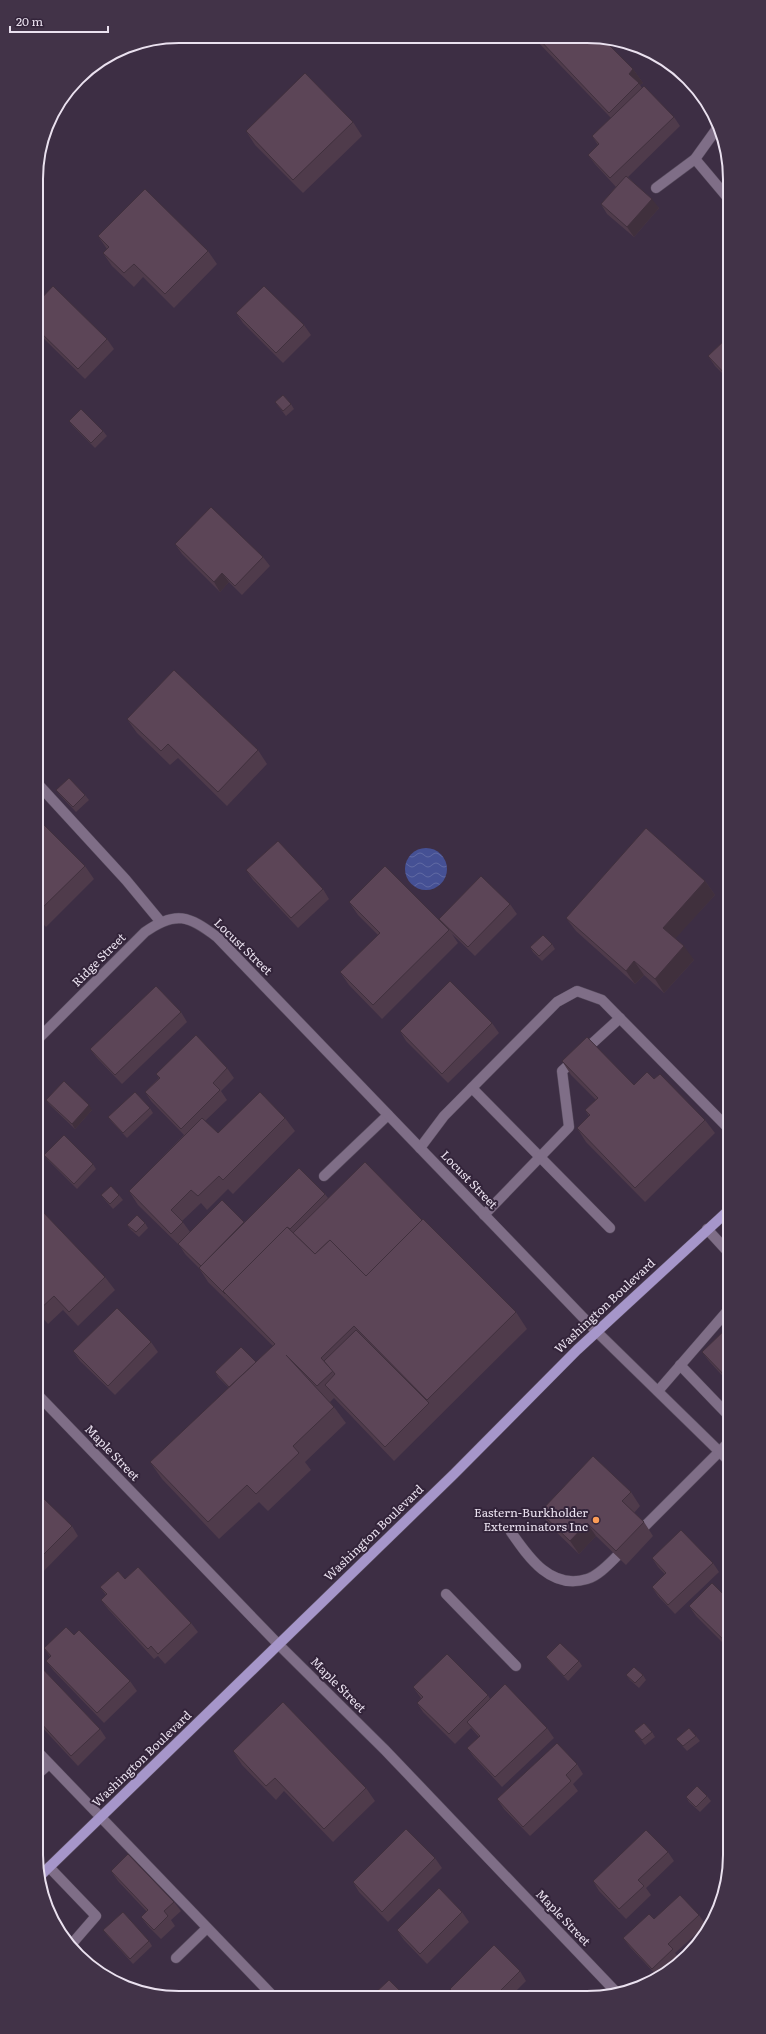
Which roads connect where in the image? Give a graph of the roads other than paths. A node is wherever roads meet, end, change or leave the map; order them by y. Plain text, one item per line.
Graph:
1 (715, 132) edge
2 (695, 159) junction
3 (656, 188) dead end
4 (723, 192) edge
5 (43, 790) edge
6 (188, 919) joint
7 (160, 921) junction
8 (620, 1018) junction
9 (43, 1033) edge
10 (472, 1088) junction
11 (388, 1114) junction
12 (723, 1123) edge
13 (420, 1148) junction
14 (539, 1158) junction
15 (324, 1176) dead end
16 (484, 1215) junction
17 (723, 1215) edge
18 (610, 1228) dead end
19 (707, 1230) junction
20 (723, 1247) edge
21 (723, 1316) edge
22 (597, 1332) junction
23 (680, 1365) junction
24 (658, 1391) junction
25 (43, 1400) edge
26 (723, 1410) edge
27 (723, 1447) edge
28 (719, 1451) junction
29 (723, 1455) edge
30 (644, 1527) dead end
31 (511, 1532) dead end
32 (617, 1556) edge
33 (446, 1594) dead end
34 (278, 1644) junction
35 (516, 1666) dead end
36 (43, 1757) edge
37 (49, 1764) junction
38 (43, 1769) edge
39 (100, 1818) junction
40 (49, 1867) junction
41 (44, 1872) edge
42 (207, 1928) junction
43 (74, 1941) edge
44 (176, 1958) dead end
45 (613, 1988) edge
46 (268, 1991) edge

1 - 2 street
2 - 3 street
2 - 4 street
5 - 7 street
6 - 7 street, Ridge Street
6 - 11 street, Locust Street
7 - 9 street, Ridge Street
8 - 10 street
8 - 12 street
8 - 14 street
10 - 13 street
10 - 14 street
11 - 13 street, Locust Street
11 - 15 street
13 - 16 street, Locust Street
14 - 16 street
14 - 18 street
16 - 22 street, Locust Street
17 - 19 main road, Washington Boulevard
19 - 20 street
19 - 22 main road, Washington Boulevard
21 - 23 street
22 - 24 street, Locust Street
22 - 34 main road, Washington Boulevard
23 - 24 street
23 - 26 street
24 - 28 street, Locust Street
25 - 34 street, Maple Street
27 - 28 street
28 - 29 street, Locust Street
28 - 30 street
31 - 32 street
33 - 35 street
34 - 39 main road, Washington Boulevard
34 - 45 street, Maple Street
36 - 37 street
37 - 38 street
37 - 39 street
39 - 40 main road, Washington Boulevard
39 - 42 street
40 - 41 main road, Washington Boulevard
40 - 43 street
42 - 44 street
42 - 46 street

